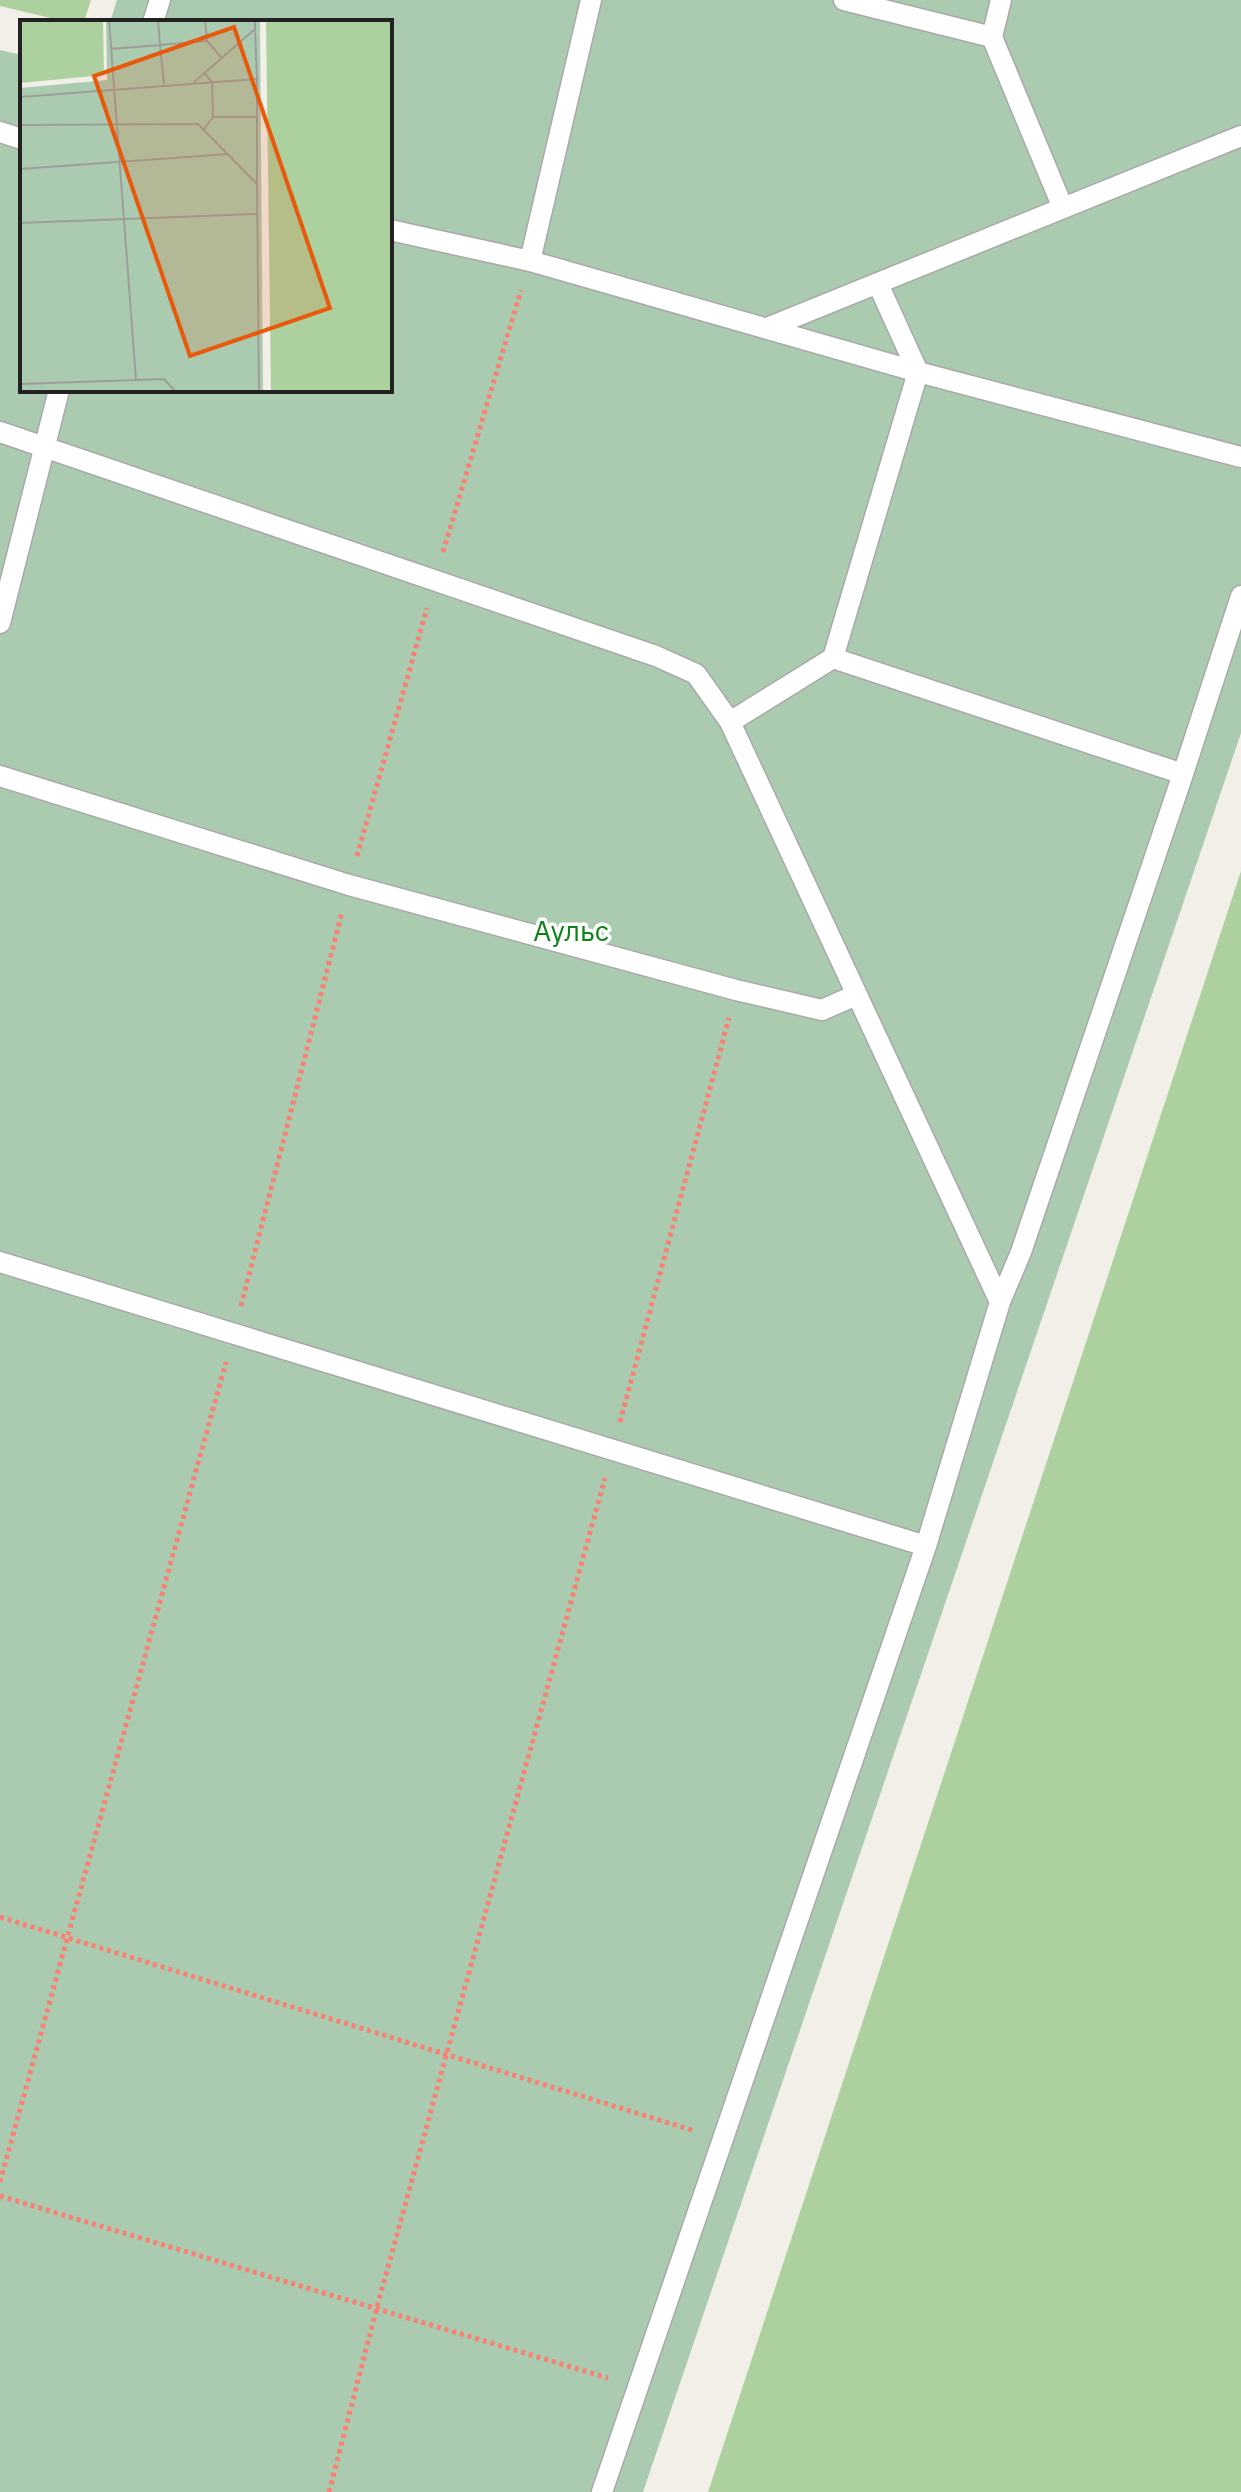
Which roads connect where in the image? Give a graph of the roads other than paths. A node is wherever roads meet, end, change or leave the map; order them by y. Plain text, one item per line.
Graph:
1 (160, 0) edge
2 (591, 0) edge
3 (844, 0) edge
4 (1001, 0) edge
5 (154, 20) edge
6 (992, 37) junction
7 (0, 132) edge
8 (1241, 136) edge
9 (20, 138) edge
10 (1063, 208) junction
11 (392, 230) edge
12 (530, 261) junction
13 (878, 284) junction
14 (767, 328) junction
15 (918, 372) junction
16 (59, 392) edge
17 (0, 432) edge
18 (45, 447) junction
19 (1241, 457) edge
20 (1241, 596) edge
21 (0, 623) edge
22 (833, 658) junction
23 (730, 722) junction
24 (1183, 774) junction
25 (0, 776) edge
26 (856, 995) junction
27 (0, 1262) edge
28 (1000, 1302) junction
29 (926, 1546) junction
30 (602, 2492) edge

1 - 5 lane
2 - 12 lane
3 - 6 lane
4 - 6 lane
6 - 10 lane
7 - 9 lane
8 - 10 lane
10 - 13 lane
11 - 12 lane
12 - 14 lane
13 - 14 lane
13 - 15 lane
14 - 15 lane
15 - 19 lane
15 - 22 lane
16 - 18 lane
17 - 18 lane
18 - 21 lane
18 - 23 lane
20 - 24 lane
22 - 23 lane
22 - 24 lane
23 - 26 lane
24 - 28 lane
25 - 26 lane
26 - 28 lane
27 - 29 lane
28 - 29 lane
29 - 30 lane

